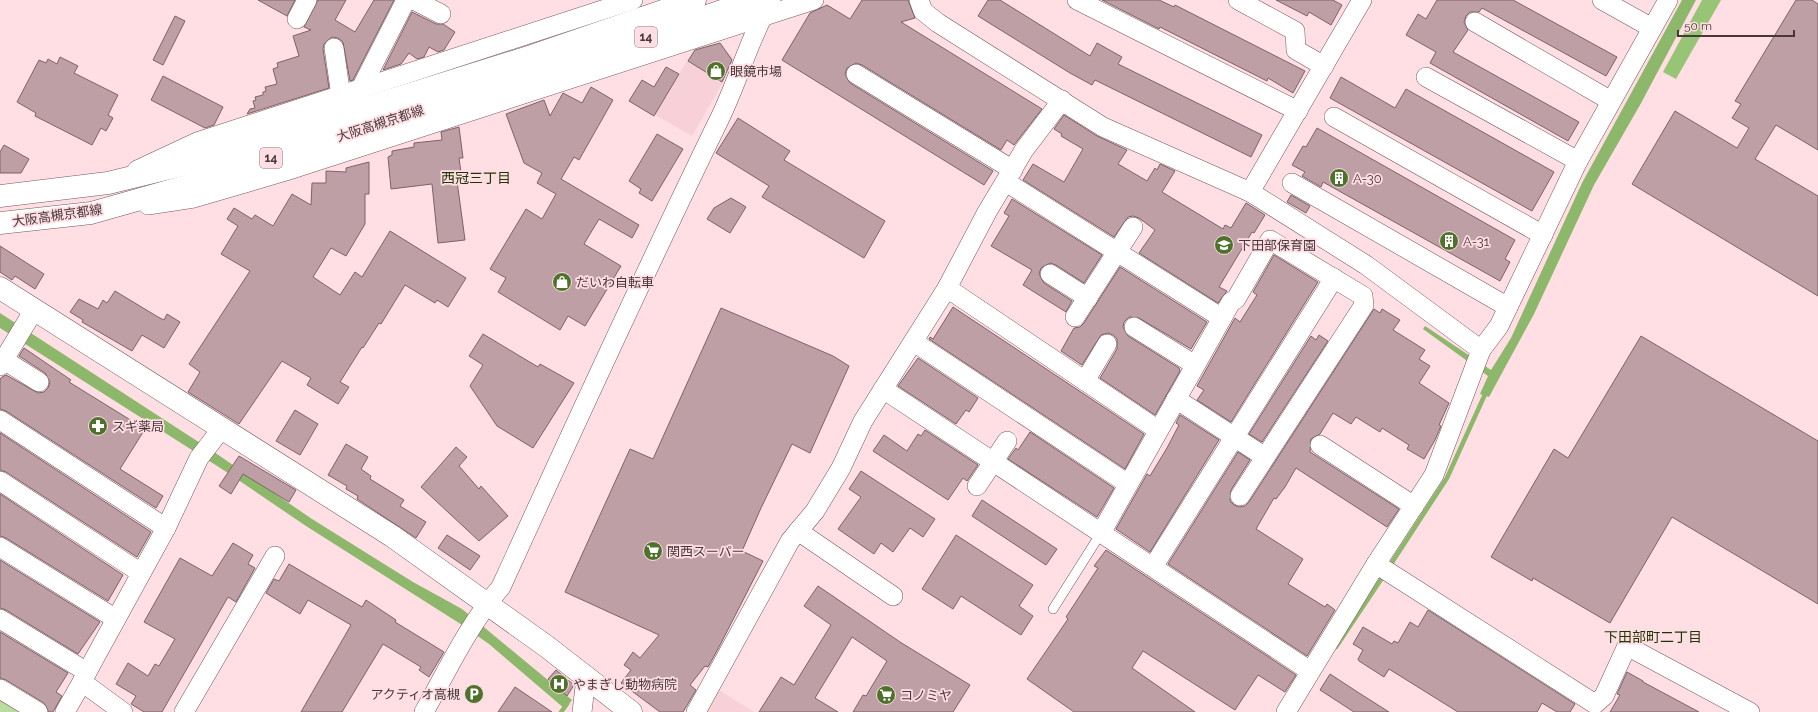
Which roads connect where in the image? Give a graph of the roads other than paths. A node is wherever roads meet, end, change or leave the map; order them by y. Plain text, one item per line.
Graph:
1 (307, 0) edge
2 (406, 0) edge
3 (414, 0) edge
4 (633, 0) edge
5 (695, 0) edge
6 (771, 0) edge
7 (814, 0) edge
8 (919, 0) edge
9 (1077, 0) edge
10 (1238, 0) edge
11 (1362, 0) edge
12 (1602, 0) edge
13 (1668, 0) edge
14 (757, 9) edge
15 (441, 14) dead end
16 (297, 19) dead end
17 (1475, 22) dead end
18 (1652, 28) junction
19 (334, 48) dead end
20 (535, 65) junction
21 (1324, 66) junction
22 (856, 74) dead end
23 (1426, 77) dead end
24 (360, 90) junction
25 (341, 96) junction
26 (1062, 100) junction
27 (1611, 101) junction
28 (1298, 112) junction
29 (1334, 118) dead end
30 (1578, 162) junction
31 (1009, 176) junction
32 (108, 183) junction
33 (1292, 183) dead end
34 (1250, 192) junction
35 (0, 196) edge
36 (91, 213) junction
37 (0, 223) edge
38 (1133, 227) dead end
39 (1543, 235) junction
40 (1118, 252) junction
41 (1050, 274) dead end
42 (1334, 278) junction
43 (0, 288) edge
44 (947, 288) junction
45 (1088, 298) junction
46 (1508, 307) junction
47 (1075, 317) dead end
48 (1222, 318) junction
49 (24, 326) junction
50 (1134, 327) dead end
51 (914, 342) junction
52 (1107, 344) dead end
53 (1478, 359) junction
54 (2, 363) edge
55 (1195, 365) junction
56 (1085, 381) junction
57 (39, 382) dead end
58 (883, 389) junction
59 (1176, 399) junction
60 (0, 420) edge
61 (222, 428) junction
62 (1158, 430) junction
63 (1234, 437) junction
64 (1007, 441) dead end
65 (1320, 445) dead end
66 (1265, 457) junction
67 (993, 462) junction
68 (0, 481) edge
69 (1128, 484) junction
70 (977, 486) dead end
71 (1240, 496) dead end
72 (1414, 506) junction
73 (166, 528) junction
74 (798, 531) junction
75 (1101, 533) junction
76 (0, 547) edge
77 (275, 556) dead end
78 (1153, 567) junction
79 (1384, 569) junction
80 (142, 573) junction
81 (893, 596) dead end
82 (483, 609) junction
83 (1053, 609) dead end
84 (0, 619) edge
85 (116, 619) junction
86 (1310, 671) junction
87 (84, 677) junction
88 (586, 678) junction
89 (0, 689) edge
90 (38, 712) edge
91 (65, 712) edge
92 (123, 712) edge
93 (184, 712) edge
94 (424, 712) edge
95 (582, 712) edge
96 (631, 712) edge
97 (696, 712) edge
98 (1286, 712) edge
99 (1750, 712) edge

1 - 16 street
2 - 24 street
3 - 15 street
4 - 24 street
5 - 20 main road, 大阪高槻京都線 / 14
6 - 14 street
7 - 14 street
8 - 26 street
9 - 28 street
10 - 21 street
11 - 21 street
12 - 18 street
13 - 18 street
14 - 20 main road, 大阪高槻京都線 / 14
14 - 36 street
14 - 82 street
17 - 27 street
18 - 27 street
19 - 25 street
20 - 32 main road, 大阪高槻京都線 / 14
20 - 36 main road, 大阪高槻京都線 / 14
21 - 28 street
22 - 31 street
23 - 30 street
24 - 25 street
25 - 32 street
26 - 31 street
26 - 34 street
27 - 30 street
28 - 34 street
29 - 39 street
30 - 39 street
31 - 40 street
31 - 44 street
32 - 35 main road, 大阪高槻京都線 / 14
33 - 46 street
34 - 53 street
36 - 37 main road, 大阪高槻京都線 / 14
38 - 40 street
39 - 46 street
40 - 45 street
40 - 48 street
41 - 45 street
42 - 48 street
42 - 63 street
42 - 66 street
43 - 49 main road
44 - 51 street
44 - 56 street
45 - 47 street
46 - 53 street
48 - 55 street
49 - 54 street
49 - 61 main road
50 - 55 street
51 - 58 street
51 - 69 street
52 - 56 street
53 - 72 street
54 - 57 street
55 - 59 street
56 - 62 street
58 - 67 street
58 - 74 street
59 - 62 street
59 - 63 street
60 - 73 street
61 - 73 street
61 - 82 main road
62 - 69 street
63 - 66 street
63 - 78 street
64 - 67 street
65 - 72 street
66 - 71 street
67 - 70 street
67 - 75 street
68 - 80 street
69 - 75 street
72 - 79 street
73 - 80 street
74 - 81 street
74 - 97 street
75 - 78 street
75 - 83 lane
76 - 85 street
77 - 93 street
78 - 86 street
79 - 86 street
79 - 99 street
80 - 85 street
82 - 88 main road
82 - 94 street
84 - 87 street
85 - 87 street
86 - 98 street
87 - 91 street
87 - 92 street
88 - 95 street
88 - 96 main road
89 - 90 street

